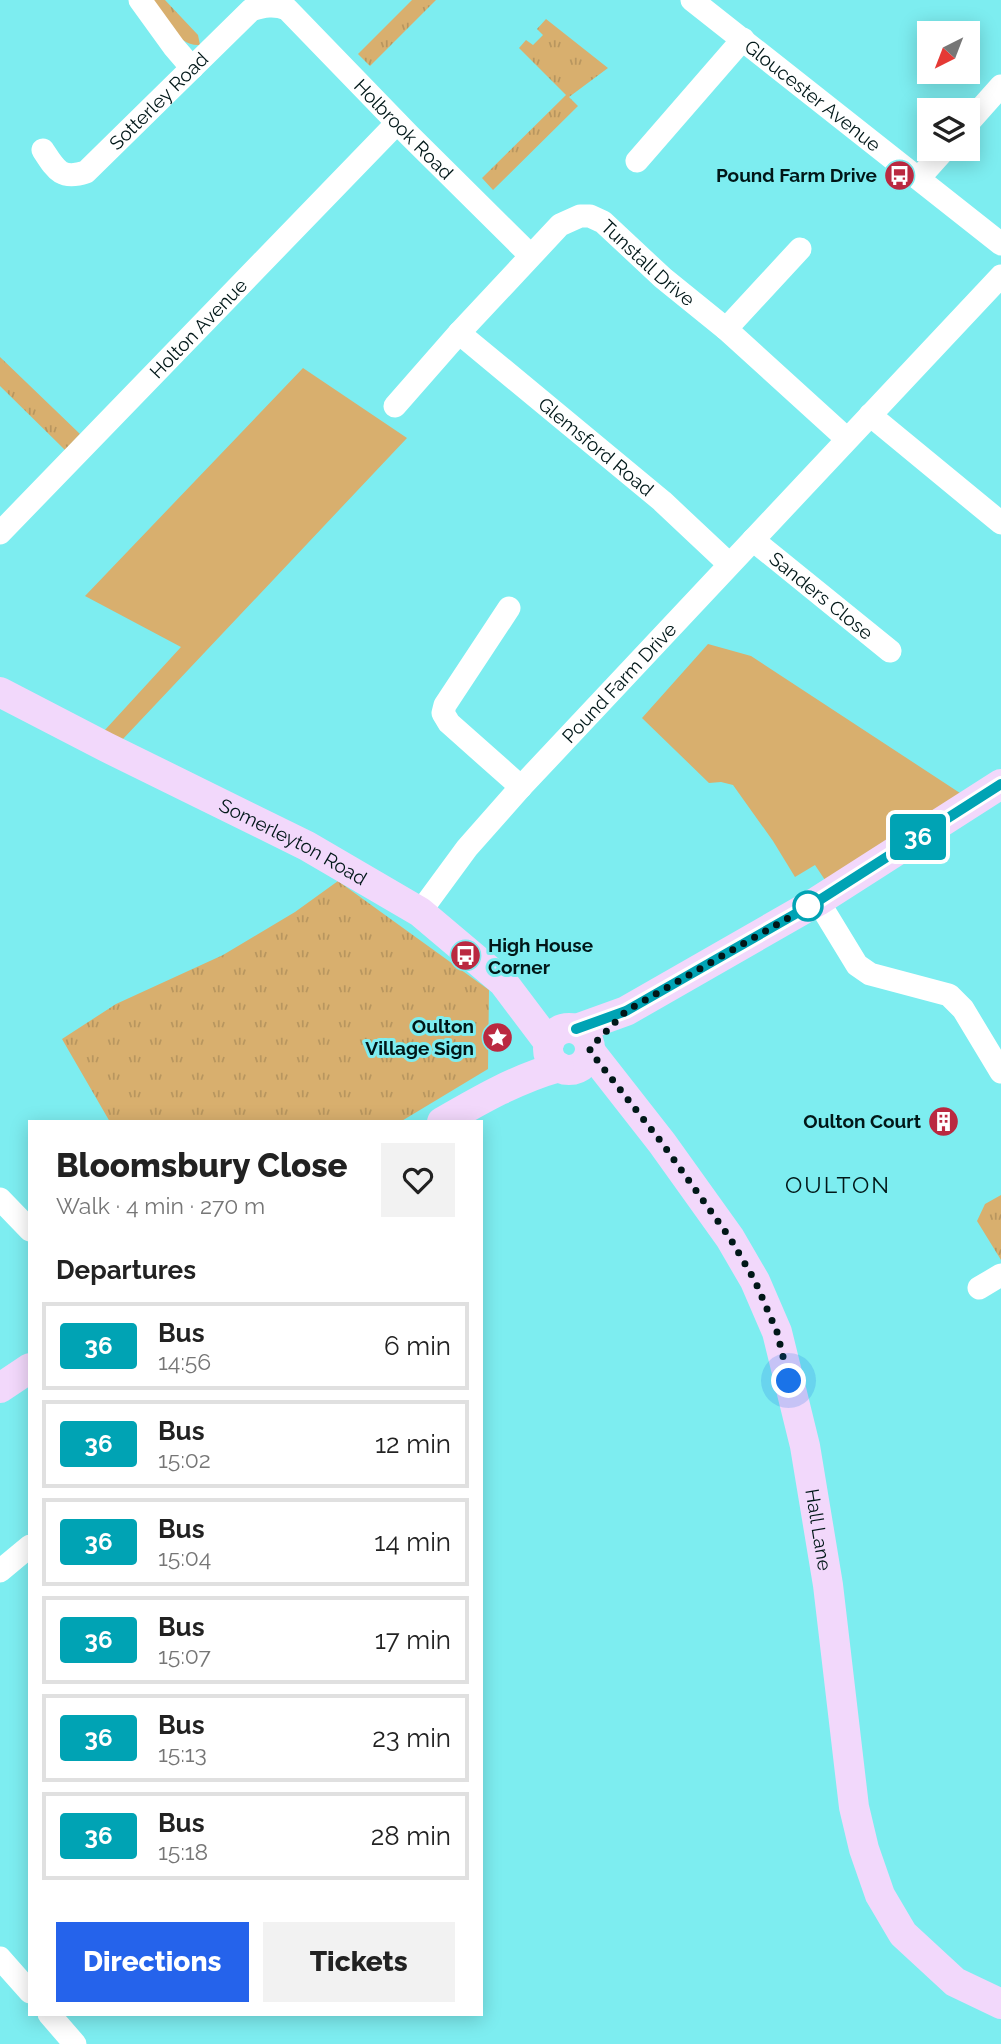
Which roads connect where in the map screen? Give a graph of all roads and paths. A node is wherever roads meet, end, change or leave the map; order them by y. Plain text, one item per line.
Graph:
1 (141, 0) edge
2 (692, 0) edge
3 (278, 5) joint
4 (743, 39) junction
5 (192, 68) junction
6 (1001, 86) edge
7 (980, 110) edge
8 (397, 122) junction
9 (43, 150) dead end
10 (637, 161) dead end
11 (934, 161) edge
12 (919, 178) junction
13 (1001, 244) edge
14 (800, 249) dead end
15 (530, 255) junction
16 (1001, 276) edge
17 (726, 330) junction
18 (459, 332) junction
19 (395, 405) dead end
20 (870, 415) junction
21 (847, 439) junction
22 (1001, 523) edge
23 (0, 533) edge
24 (753, 540) junction
25 (729, 565) junction
26 (509, 608) dead end
27 (890, 651) dead end
28 (0, 692) edge
29 (1001, 784) edge
30 (521, 787) junction
31 (818, 901) junction
32 (420, 912) junction
33 (569, 1048) junction
34 (1001, 1072) edge
35 (446, 1120) edge
36 (0, 1199) edge
37 (28, 1228) edge
38 (1001, 1275) edge
39 (979, 1288) dead end
40 (28, 1369) edge
41 (0, 1388) edge
42 (28, 1548) edge
43 (0, 1571) edge
44 (0, 1958) edge
45 (28, 1990) edge
46 (1001, 2004) edge
47 (51, 2016) edge
48 (75, 2044) edge

1 - 5 street
2 - 4 street, Gloucester Avenue
3 - 5 street, Sotterley Road
3 - 8 street, Holbrook Road
4 - 10 street
4 - 12 street, Gloucester Avenue
5 - 9 street, Sotterley Road
6 - 7 street
8 - 15 street, Holbrook Road
8 - 23 street, Holton Avenue
11 - 12 street
12 - 13 street, Gloucester Avenue
14 - 17 street
15 - 17 street, Tunstall Drive
15 - 18 street, Tunstall Drive
16 - 20 street, Pound Farm Drive
17 - 21 street, Tunstall Drive
18 - 19 street, Tunstall Drive
18 - 25 street, Glemsford Road
20 - 21 street, Pound Farm Drive
20 - 22 street
21 - 24 street, Pound Farm Drive
24 - 25 street, Pound Farm Drive
24 - 27 street, Sanders Close
25 - 30 street, Pound Farm Drive
26 - 30 street
28 - 32 main road, Somerleyton Road
29 - 31 main road
30 - 32 street, Pound Farm Drive
31 - 33 main road
31 - 34 street
32 - 33 main road, Somerleyton Road
33 - 35 main road
33 - 46 main road, Hall Lane
36 - 37 street
38 - 39 street
40 - 41 main road
42 - 43 street
44 - 45 street
47 - 48 street

